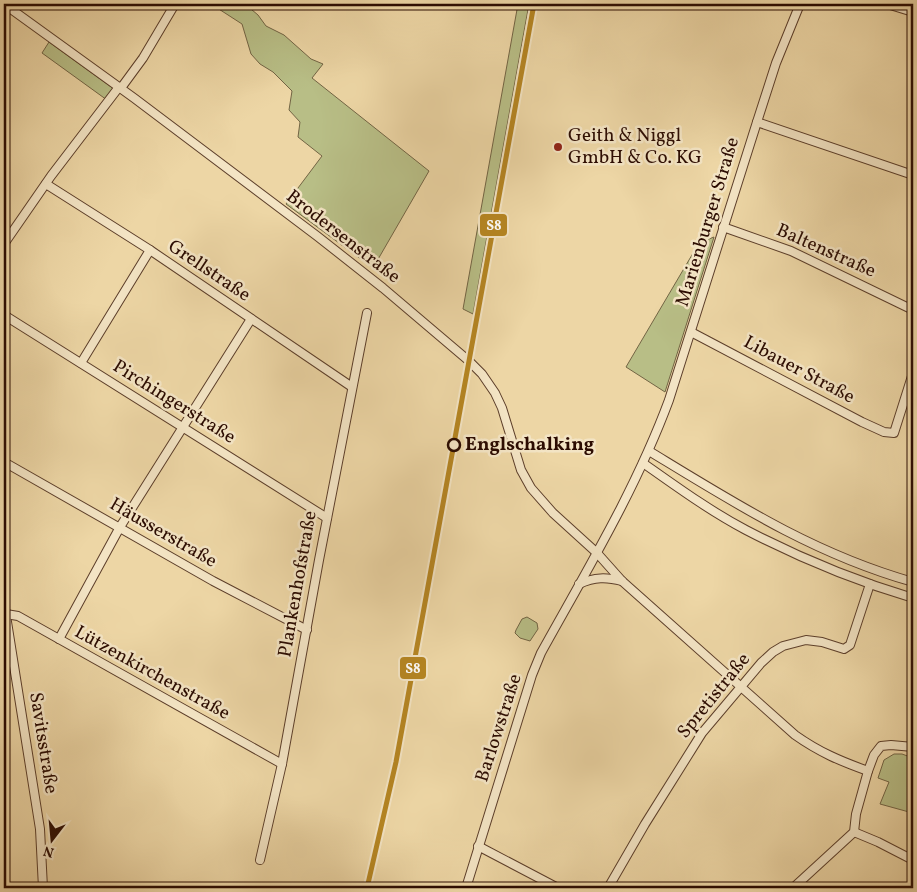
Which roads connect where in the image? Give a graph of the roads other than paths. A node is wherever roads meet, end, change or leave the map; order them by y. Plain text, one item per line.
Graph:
1 (4, 4) edge
2 (176, 4) edge
3 (800, 4) edge
4 (887, 4) edge
5 (913, 12) edge
6 (120, 88) junction
7 (757, 122) junction
8 (913, 175) edge
9 (46, 184) junction
10 (724, 227) junction
11 (4, 244) edge
12 (150, 250) junction
13 (913, 310) edge
14 (367, 313) dead end
15 (4, 315) edge
16 (251, 319) junction
17 (690, 332) junction
18 (81, 363) junction
19 (913, 373) edge
20 (352, 387) junction
21 (184, 428) junction
22 (649, 451) junction
23 (4, 462) edge
24 (643, 463) junction
25 (327, 518) junction
26 (120, 527) junction
27 (597, 553) junction
28 (622, 582) junction
29 (913, 582) edge
30 (579, 584) junction
31 (870, 584) junction
32 (913, 598) edge
33 (4, 603) edge
34 (6, 614) junction
35 (307, 630) junction
36 (59, 639) junction
37 (741, 686) junction
38 (913, 747) edge
39 (282, 764) junction
40 (868, 771) junction
41 (854, 832) junction
42 (478, 846) junction
43 (260, 860) dead end
44 (913, 860) edge
45 (43, 888) edge
46 (466, 888) edge
47 (558, 888) edge
48 (608, 888) edge
49 (793, 888) edge

1 - 6 street, Brodersenstraße
2 - 6 street
3 - 7 street, Marienburger Straße
4 - 5 street
6 - 9 street
6 - 27 street, Brodersenstraße
7 - 8 street
7 - 10 street, Marienburger Straße
9 - 11 street
9 - 12 street, Grellstraße
10 - 13 street, Baltenstraße
10 - 17 street, Marienburger Straße
12 - 16 street, Grellstraße
12 - 18 street
14 - 20 street, Plankenhofstraße
15 - 18 street, Pirchingerstraße
16 - 20 street, Grellstraße
16 - 21 street
17 - 19 street, Libauer Straße
17 - 22 street, Marienburger Straße
18 - 21 street, Pirchingerstraße
20 - 25 street, Plankenhofstraße
21 - 25 street, Pirchingerstraße
21 - 26 street
22 - 24 street, Barlowstraße
22 - 29 street
23 - 26 street, Häusserstraße
24 - 27 street, Barlowstraße
24 - 31 street
25 - 35 street, Plankenhofstraße
26 - 35 street, Häusserstraße
26 - 36 street
27 - 28 street, Brodersenstraße
27 - 30 street, Barlowstraße
28 - 30 street
28 - 37 street, Brodersenstraße
30 - 42 street, Barlowstraße
31 - 32 street
31 - 37 street, Spretistraße
33 - 34 street, Savitsstraße
34 - 36 street, Lützenkirchenstraße
34 - 45 street, Savitsstraße
35 - 39 street, Plankenhofstraße
36 - 39 street, Lützenkirchenstraße
37 - 40 street, Brodersenstraße
37 - 48 street, Spretistraße
38 - 40 street
39 - 43 street, Plankenhofstraße
40 - 41 street
41 - 44 street
41 - 49 street
42 - 46 street, Barlowstraße
42 - 47 street

